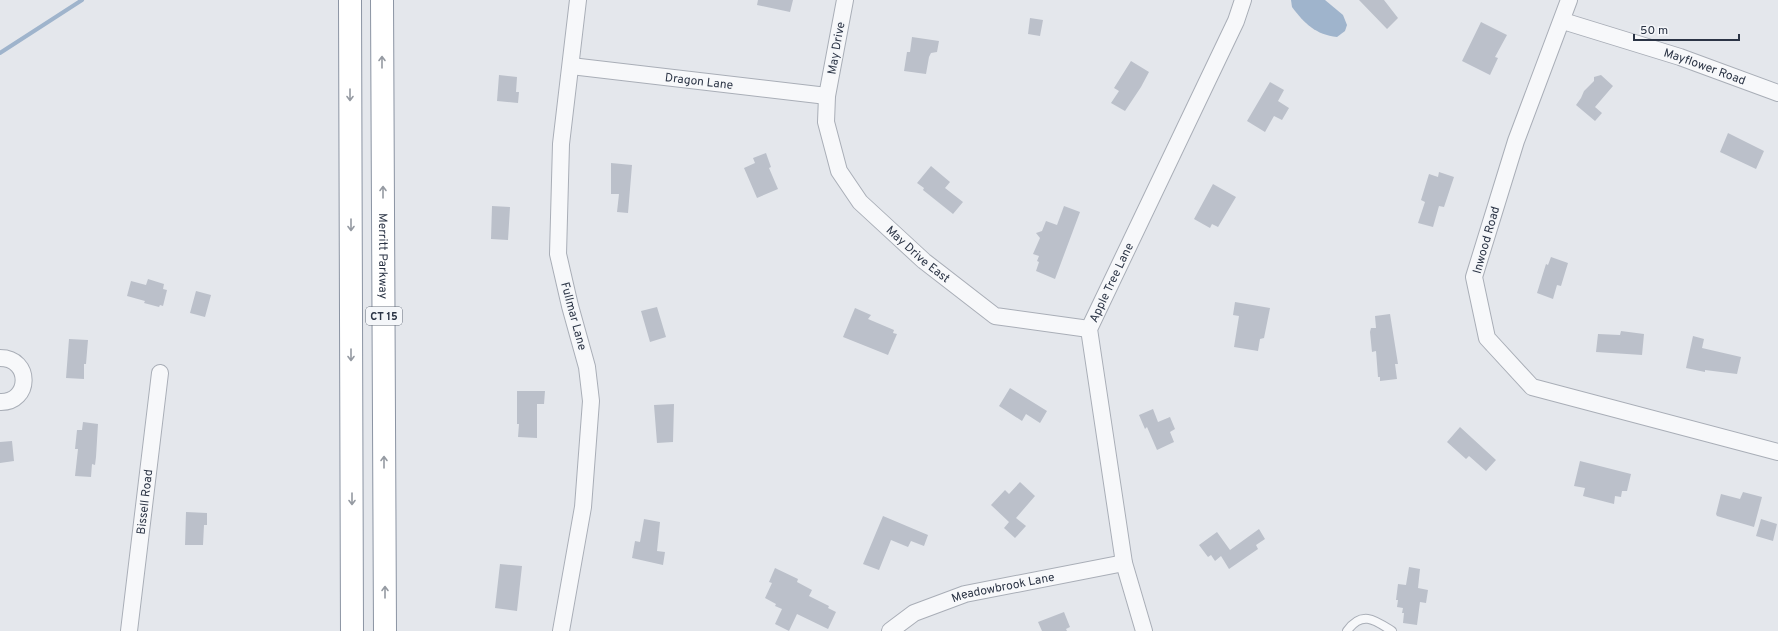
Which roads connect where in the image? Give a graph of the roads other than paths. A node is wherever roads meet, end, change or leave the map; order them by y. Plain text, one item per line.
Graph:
1 (350, 0) edge
2 (382, 0) edge
3 (578, 0) edge
4 (845, 0) edge
5 (1243, 0) edge
6 (1569, 0) edge
7 (1563, 21) junction
8 (571, 66) junction
9 (1778, 93) edge
10 (827, 96) junction
11 (1089, 329) junction
12 (0, 358) edge
13 (160, 373) dead end
14 (0, 402) edge
15 (1778, 452) edge
16 (1124, 563) junction
17 (129, 631) edge
18 (352, 631) edge
19 (385, 631) edge
20 (561, 631) edge
21 (890, 631) edge
22 (1144, 631) edge
23 (1347, 631) edge
24 (1392, 631) edge

1 -> 18 highway, CT 15
19 -> 2 highway, Merritt Parkway / CT 15
3 - 8 street, Fullmar Lane
4 - 10 street, May Drive
5 - 11 street, Apple Tree Lane
6 - 7 street, Inwood Road
7 - 9 street, Mayflower Road
7 - 15 street, Inwood Road
8 - 10 street, Dragon Lane
8 - 20 street, Fullmar Lane
10 - 11 street, May Drive East
11 - 16 street, Apple Tree Lane
12 - 14 street
13 - 17 street, Bissell Road
16 - 21 street, Meadowbrook Lane
16 - 22 street, Apple Tree Lane
23 - 24 lane

